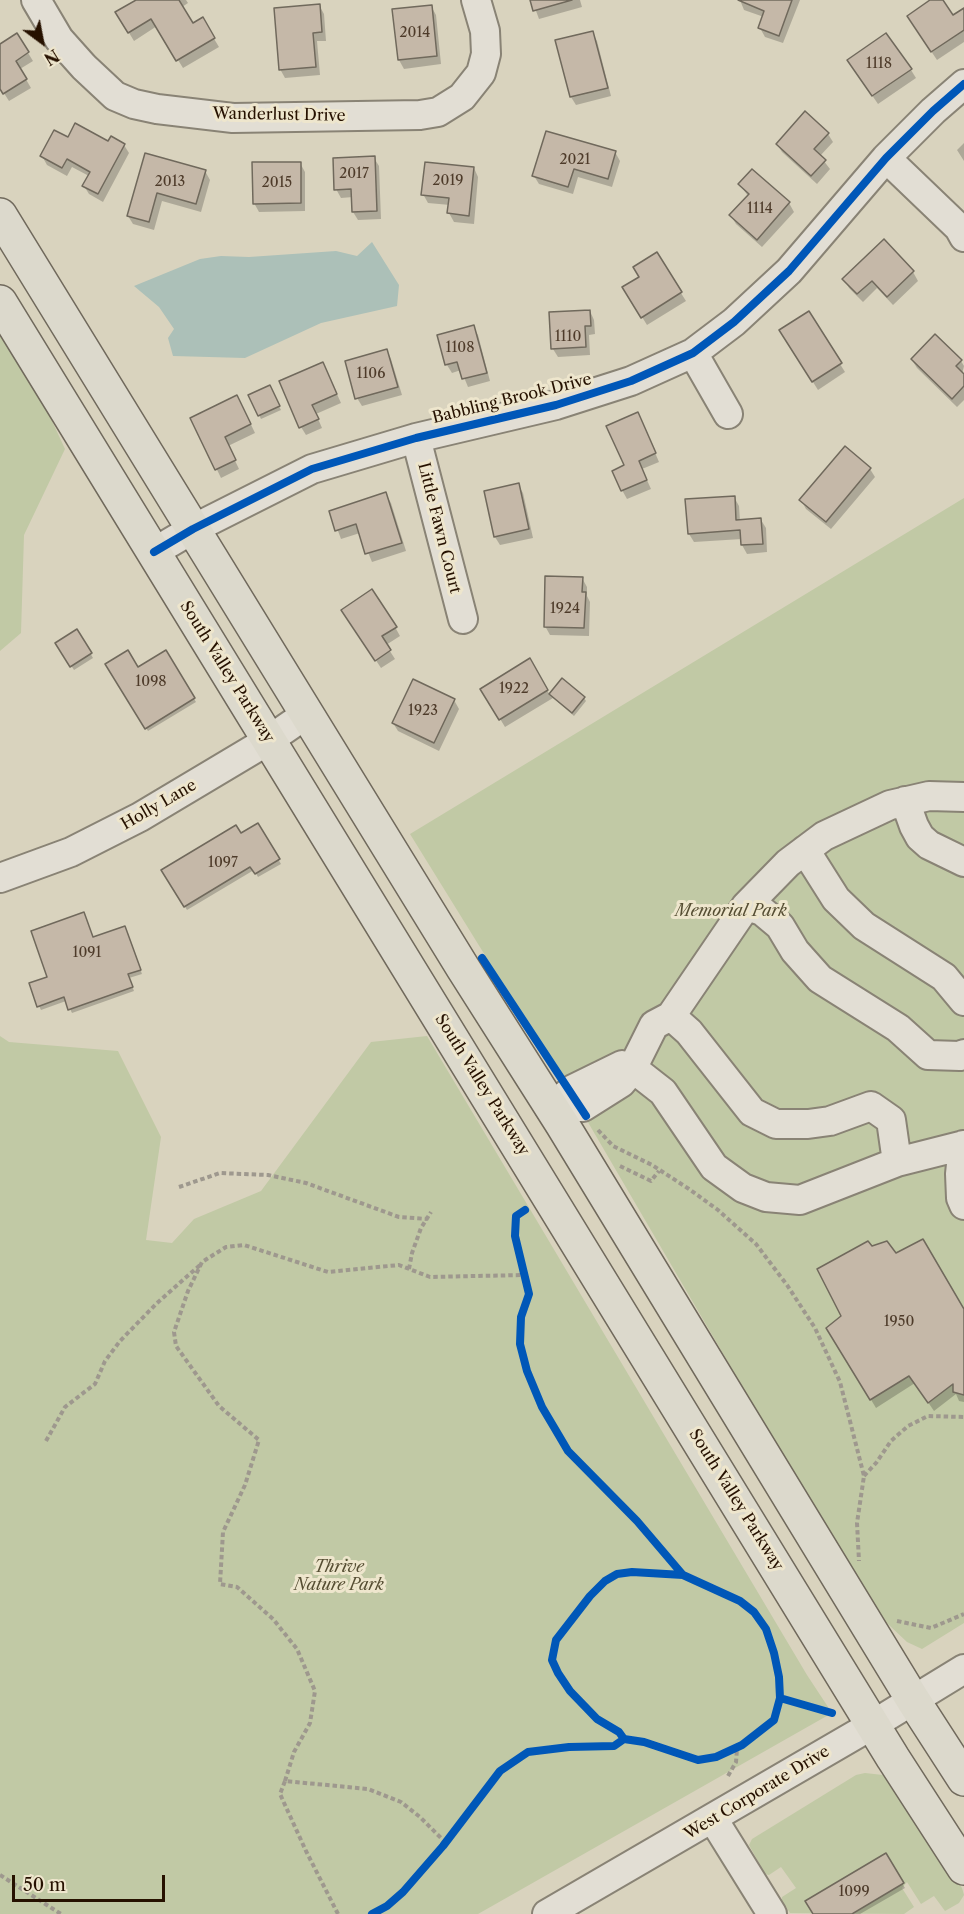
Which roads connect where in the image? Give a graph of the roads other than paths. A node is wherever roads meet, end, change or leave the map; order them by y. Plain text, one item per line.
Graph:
1 (36, 0) edge
2 (476, 0) edge
3 (964, 84) edge
4 (886, 158) junction
5 (0, 214) edge
6 (964, 237) edge
7 (0, 302) edge
8 (693, 353) junction
9 (728, 414) dead end
10 (416, 438) junction
11 (193, 529) junction
12 (154, 552) junction
13 (463, 619) dead end
14 (308, 713) junction
15 (269, 741) junction
16 (964, 797) edge
17 (905, 801) junction
18 (805, 850) junction
19 (964, 862) edge
20 (0, 878) edge
21 (746, 906) junction
22 (964, 1001) edge
23 (670, 1016) junction
24 (964, 1054) edge
25 (631, 1071) junction
26 (550, 1108) junction
27 (512, 1134) junction
28 (964, 1145) edge
29 (897, 1162) junction
30 (964, 1205) edge
31 (964, 1669) edge
32 (913, 1700) junction
33 (874, 1724) junction
34 (964, 1779) edge
35 (713, 1819) junction
36 (964, 1868) edge
37 (547, 1914) edge
38 (772, 1914) edge

1 - 2 street, Wanderlust Drive
3 - 4 street, Babbling Brook Drive
4 - 6 street
4 - 8 street, Babbling Brook Drive
5 - 11 main road
7 - 12 main road, South Valley Parkway
8 - 9 street
8 - 10 street, Babbling Brook Drive
10 - 11 street, Babbling Brook Drive
10 - 13 street, Little Fawn Court
11 - 12 street, Babbling Brook Drive
11 - 14 main road
12 - 15 main road, South Valley Parkway
14 - 15 street, Holly Lane
14 - 26 main road
15 - 20 street, Holly Lane
15 - 27 main road, South Valley Parkway
16 - 17 street
17 - 18 street
17 - 19 street
18 - 21 street
18 - 22 street
21 - 23 street
21 - 24 street
23 - 25 street
23 - 29 street
25 - 26 street
25 - 29 street
26 - 27 main road
26 - 32 main road
27 - 33 main road, South Valley Parkway
28 - 29 street
28 - 30 street
31 - 32 street, West Corporate Drive
32 - 33 street, West Corporate Drive
32 - 34 main road
33 - 35 street, West Corporate Drive
33 - 36 main road, South Valley Parkway
35 - 37 street, West Corporate Drive
35 - 38 street

